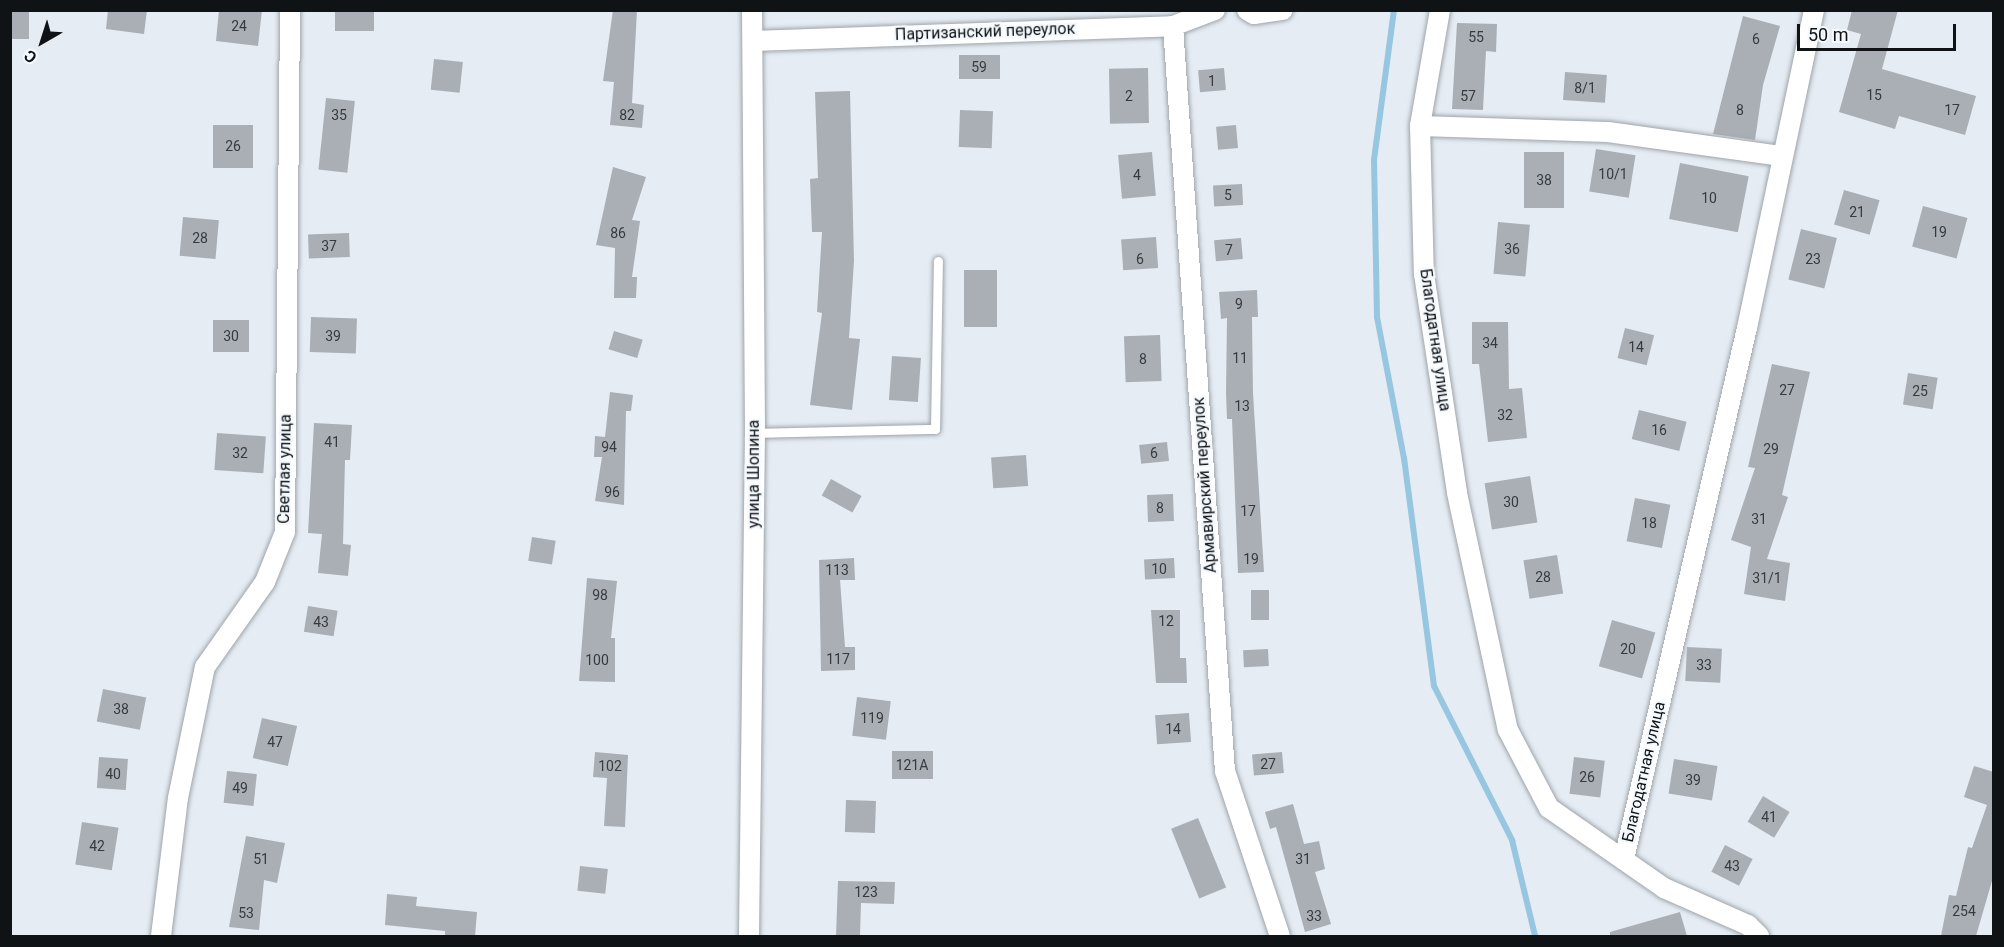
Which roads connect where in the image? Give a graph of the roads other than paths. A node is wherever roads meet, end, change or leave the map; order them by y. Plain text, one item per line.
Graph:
1 (290, 10) edge
2 (752, 10) edge
3 (1215, 10) edge
4 (1247, 10) edge
5 (1283, 10) edge
6 (1440, 10) edge
7 (1814, 10) edge
8 (1173, 26) junction
9 (753, 41) junction
10 (1420, 126) junction
11 (1780, 156) junction
12 (938, 261) dead end
13 (755, 434) junction
14 (1624, 859) junction
15 (161, 936) edge
16 (749, 936) edge
17 (1280, 936) edge
18 (1759, 936) edge

1 - 15 street, Светлая улица
2 - 9 street, улица Шопина
3 - 8 street, Партизанский переулок
4 - 5 street
6 - 10 street
7 - 11 street, Благодатная улица
8 - 9 street, Партизанский переулок
8 - 17 street, Армавирский переулок
9 - 13 street, улица Шопина
10 - 11 street
10 - 14 street, Благодатная улица
11 - 14 street, Благодатная улица
12 - 13 lane
13 - 16 street, улица Шопина
14 - 18 street, Благодатная улица

